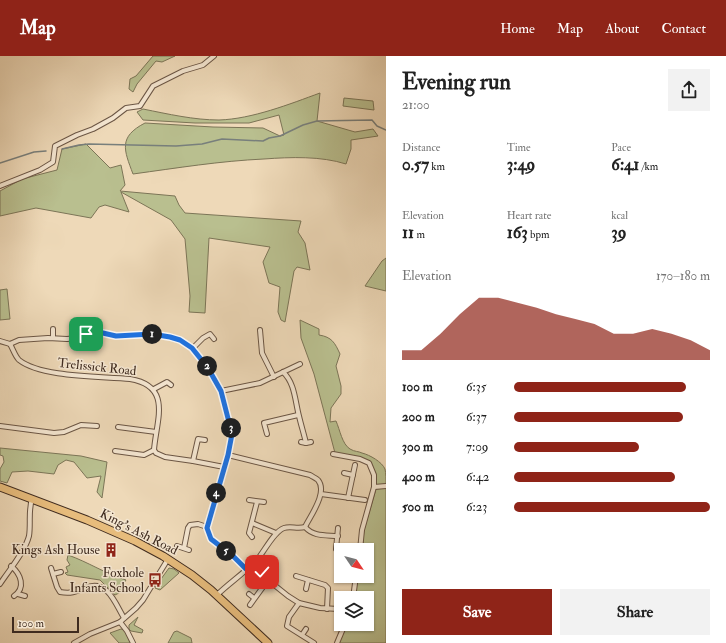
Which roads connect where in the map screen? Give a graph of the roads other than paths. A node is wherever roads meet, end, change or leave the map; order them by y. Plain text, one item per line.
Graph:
1 (214, 56) edge
2 (0, 186) edge
3 (53, 329) dead end
4 (211, 329) dead end
5 (260, 330) dead end
6 (210, 334) junction
7 (53, 338) junction
8 (214, 339) dead end
9 (0, 341) edge
10 (10, 344) junction
11 (192, 348) junction
12 (300, 364) dead end
13 (283, 372) junction
14 (274, 377) junction
15 (168, 381) dead end
16 (154, 390) junction
17 (221, 391) junction
18 (298, 415) junction
19 (0, 426) edge
20 (97, 426) dead end
21 (118, 427) dead end
22 (156, 432) junction
23 (267, 434) dead end
24 (193, 438) dead end
25 (198, 439) junction
26 (206, 440) dead end
27 (300, 442) dead end
28 (154, 450) junction
29 (115, 451) dead end
30 (333, 454) dead end
31 (228, 455) junction
32 (193, 461) junction
33 (355, 465) dead end
34 (224, 467) junction
35 (344, 472) dead end
36 (353, 475) junction
37 (386, 486) edge
38 (0, 487) edge
39 (374, 487) junction
40 (321, 494) junction
41 (348, 498) junction
42 (32, 499) junction
43 (249, 500) dead end
44 (365, 500) dead end
45 (257, 502) junction
46 (264, 502) dead end
47 (252, 523) junction
48 (305, 527) junction
49 (207, 528) junction
50 (338, 528) dead end
51 (276, 533) junction
52 (338, 536) junction
53 (252, 537) dead end
54 (337, 543) edge
55 (361, 543) edge
56 (177, 546) dead end
57 (184, 548) junction
58 (189, 550) dead end
59 (168, 559) junction
60 (254, 563) junction
61 (11, 566) junction
62 (51, 568) dead end
63 (246, 569) junction
64 (61, 572) dead end
65 (54, 574) junction
66 (296, 576) dead end
67 (268, 580) junction
68 (308, 580) junction
69 (1, 582) edge
70 (306, 589) dead end
71 (249, 594) dead end
72 (217, 595) junction
73 (25, 596) dead end
74 (254, 598) junction
75 (299, 603) junction
76 (250, 605) dead end
77 (327, 609) junction
78 (334, 609) edge
79 (124, 618) junction
80 (120, 622) junction
81 (306, 629) dead end
82 (342, 631) edge
83 (302, 636) junction
84 (74, 643) edge
85 (133, 643) edge
86 (268, 643) edge
87 (314, 643) edge
88 (337, 643) edge

1 - 2 street
3 - 7 street
4 - 6 street
5 - 14 street
6 - 8 street
6 - 11 street
7 - 10 street
7 - 11 street
9 - 10 street
10 - 16 street, Trelissick Road
11 - 17 street
12 - 13 street
13 - 14 street
13 - 18 street
14 - 17 street
15 - 16 street
16 - 22 street
17 - 31 street
18 - 23 street
18 - 27 street
19 - 20 street
21 - 22 street
22 - 28 street
24 - 25 street
25 - 26 street
25 - 32 street
28 - 29 street
28 - 32 street
30 - 39 street
31 - 34 street
31 - 40 street
32 - 34 street
33 - 36 street
34 - 49 street
35 - 36 street
36 - 41 street
37 - 39 street
38 - 42 highway, King's Ash Road
39 - 55 street
40 - 41 street
40 - 48 street
41 - 44 street
42 - 59 highway, King's Ash Road
42 - 61 street
43 - 45 street
45 - 46 street
45 - 47 street
47 - 51 street
47 - 53 street
48 - 51 street
48 - 52 street
49 - 57 street
49 - 63 street
50 - 52 street
51 - 60 street
52 - 54 street
56 - 57 street
57 - 58 street
59 - 72 highway, King's Ash Road
59 - 79 street
60 - 63 street
60 - 67 street
61 - 69 street
61 - 73 street
62 - 65 street
63 - 72 street
64 - 65 street
65 - 79 street
66 - 68 street
67 - 74 street
67 - 75 street
68 - 70 street
68 - 77 street
71 - 74 street
72 - 86 highway, King's Ash Road
74 - 76 street
75 - 77 street
75 - 83 street
77 - 78 street
79 - 80 street
80 - 84 street
80 - 85 street
81 - 83 street
82 - 88 street
83 - 87 street

